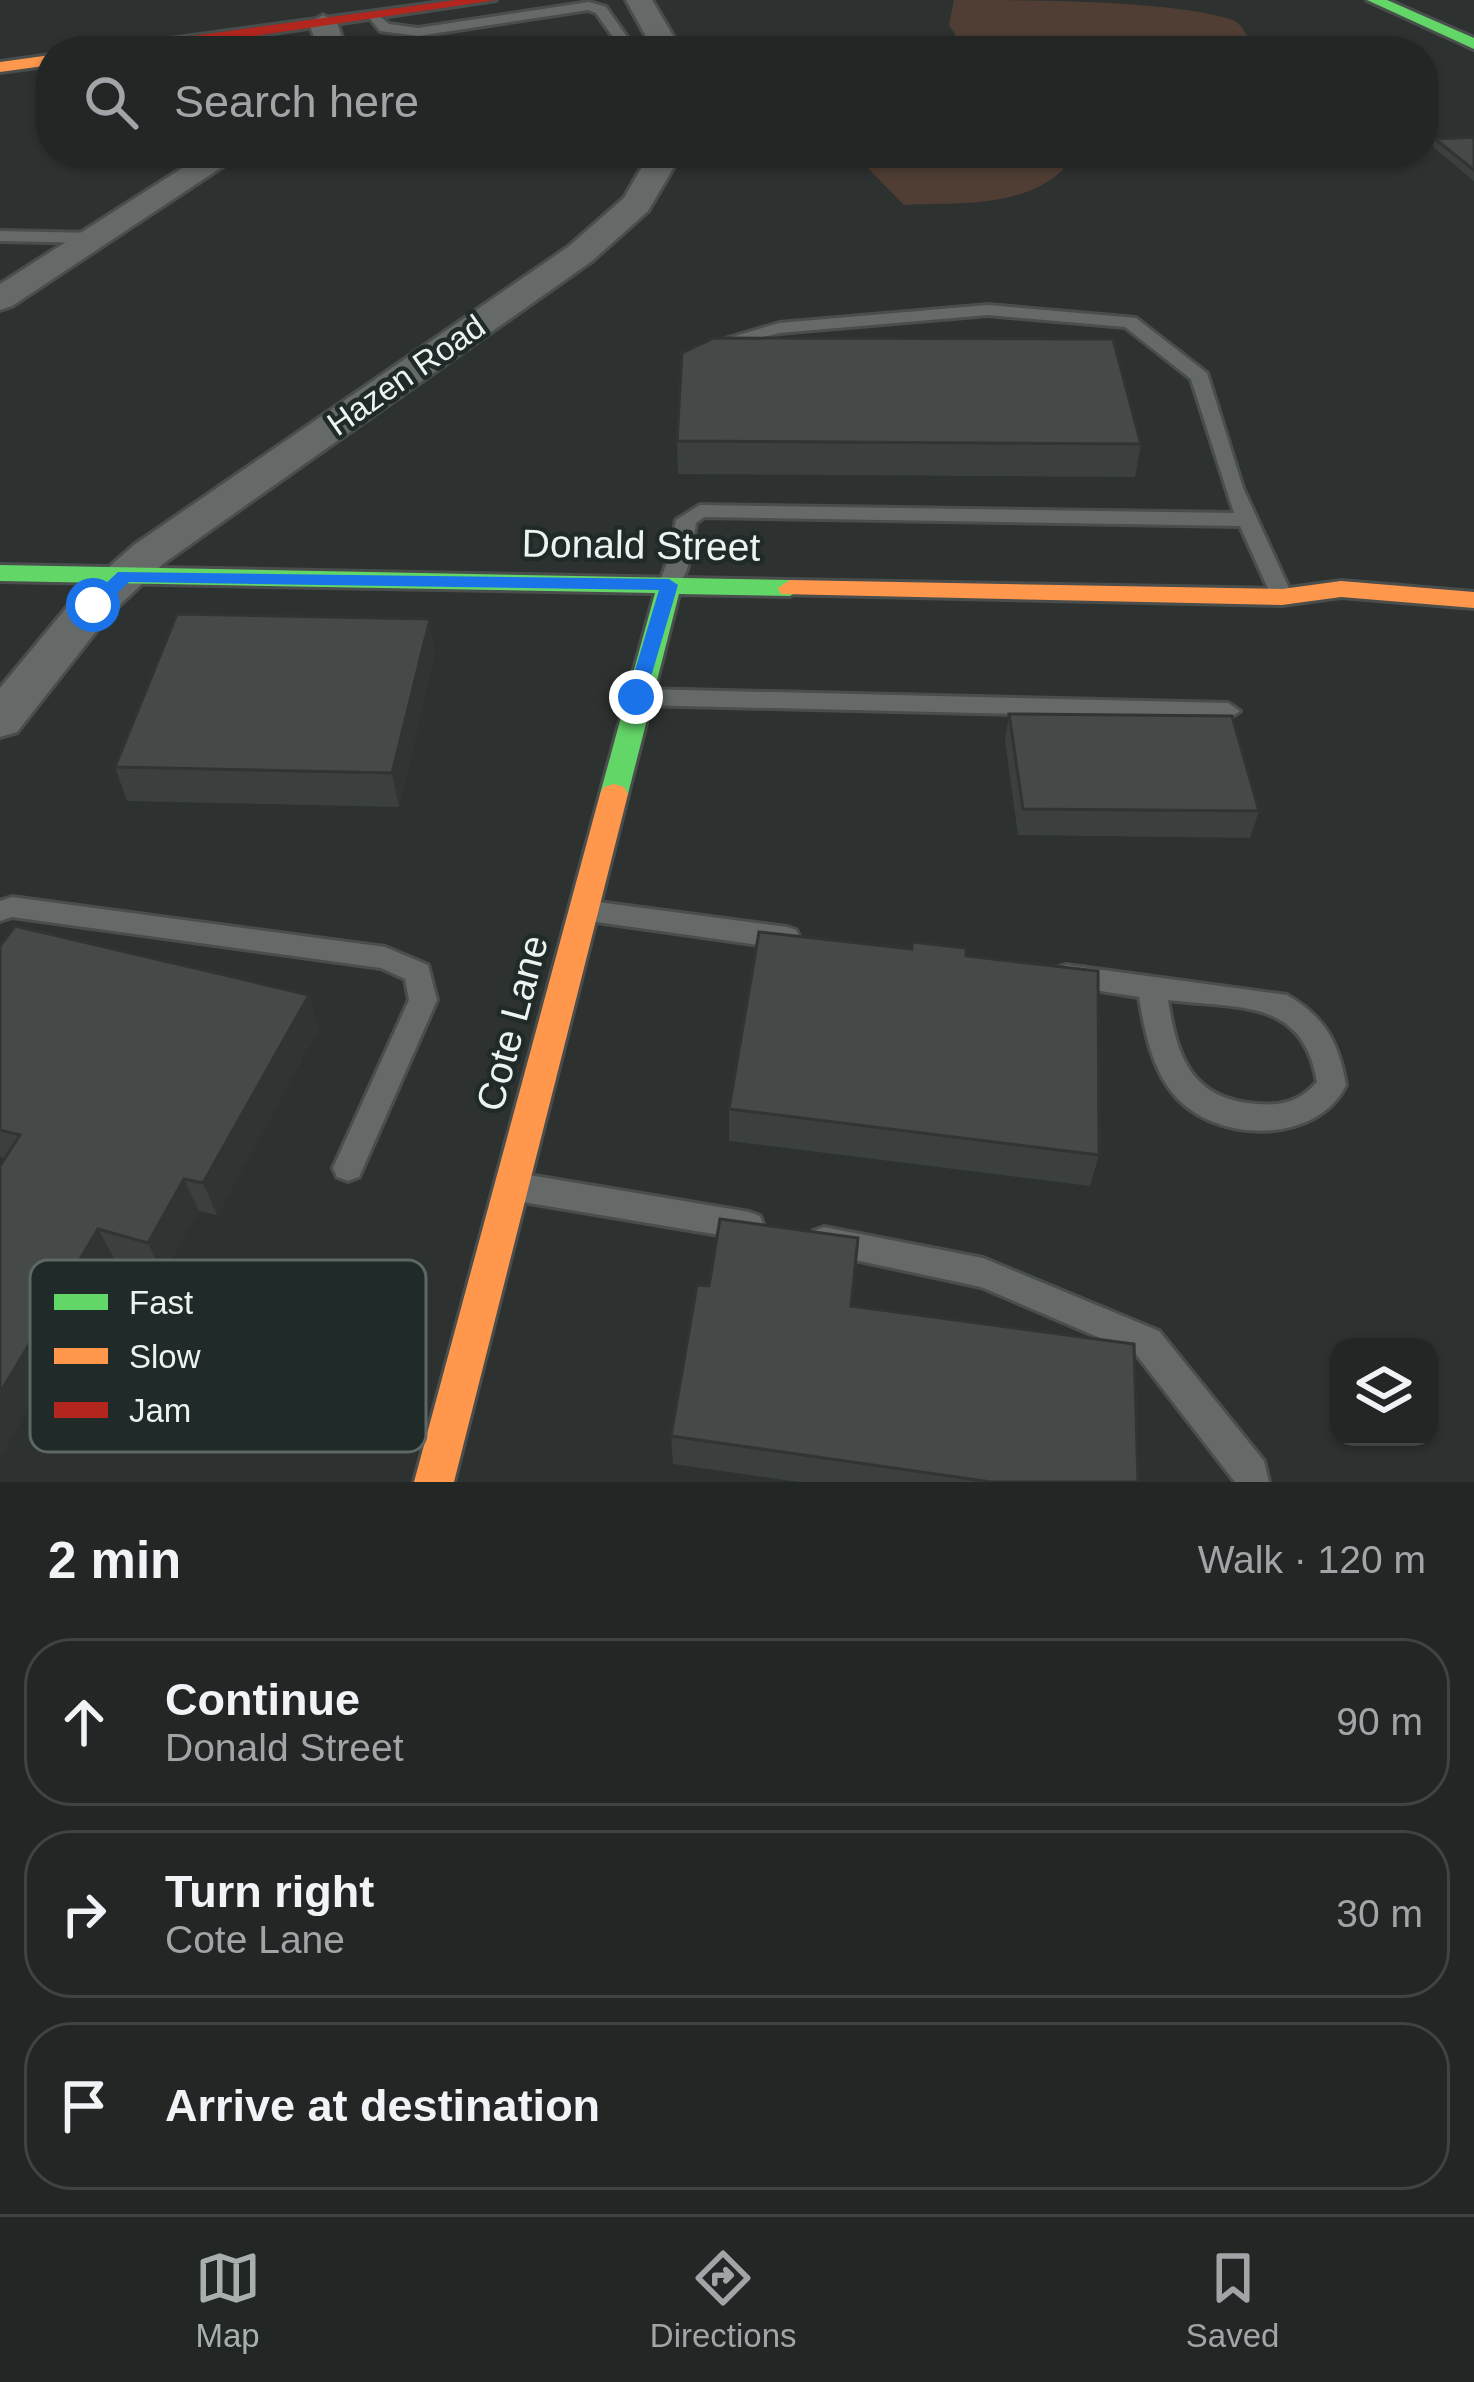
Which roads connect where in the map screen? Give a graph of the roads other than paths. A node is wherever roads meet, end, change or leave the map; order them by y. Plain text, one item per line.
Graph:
1 (489, 0) edge
2 (639, 0) edge
3 (1374, 0) edge
4 (375, 16) junction
5 (322, 23) junction
6 (228, 36) edge
7 (327, 36) edge
8 (619, 36) edge
9 (659, 36) edge
10 (1474, 44) edge
11 (36, 62) edge
12 (0, 68) edge
13 (204, 168) edge
14 (657, 168) edge
15 (0, 236) edge
16 (94, 238) junction
17 (0, 299) edge
18 (721, 343) edge
19 (1246, 520) junction
20 (0, 573) edge
21 (124, 576) junction
22 (669, 585) junction
23 (1282, 597) junction
24 (1474, 600) edge
25 (1366, 619) dead end
26 (636, 697) junction
27 (1228, 711) edge
28 (0, 720) edge
29 (582, 910) junction
30 (0, 911) edge
31 (819, 943) edge
32 (1033, 971) edge
33 (1152, 988) junction
34 (348, 1168) dead end
35 (509, 1186) junction
36 (434, 1482) edge
37 (1252, 1482) edge

1 - 4 street
2 - 9 street
3 - 10 street
4 - 5 street
4 - 8 lane
5 - 6 street
5 - 7 street
11 - 12 street
13 - 16 street
14 - 21 street, Hazen Road
15 - 16 lane
16 - 17 street
18 - 19 lane
19 - 22 lane
19 - 23 lane
20 - 21 street, Donald Street
21 - 22 street, Donald Street
21 - 28 street, Hazen Road
22 - 23 street, Donald Street
22 - 26 street, Cote Lane
23 - 24 street, Donald Street
23 - 25 street, Donald Street
26 - 27 lane
26 - 29 street, Cote Lane
29 - 31 lane
29 - 35 street, Cote Lane
30 - 34 lane
32 - 33 lane
33 - 33 lane
35 - 36 street, Cote Lane
35 - 37 lane

